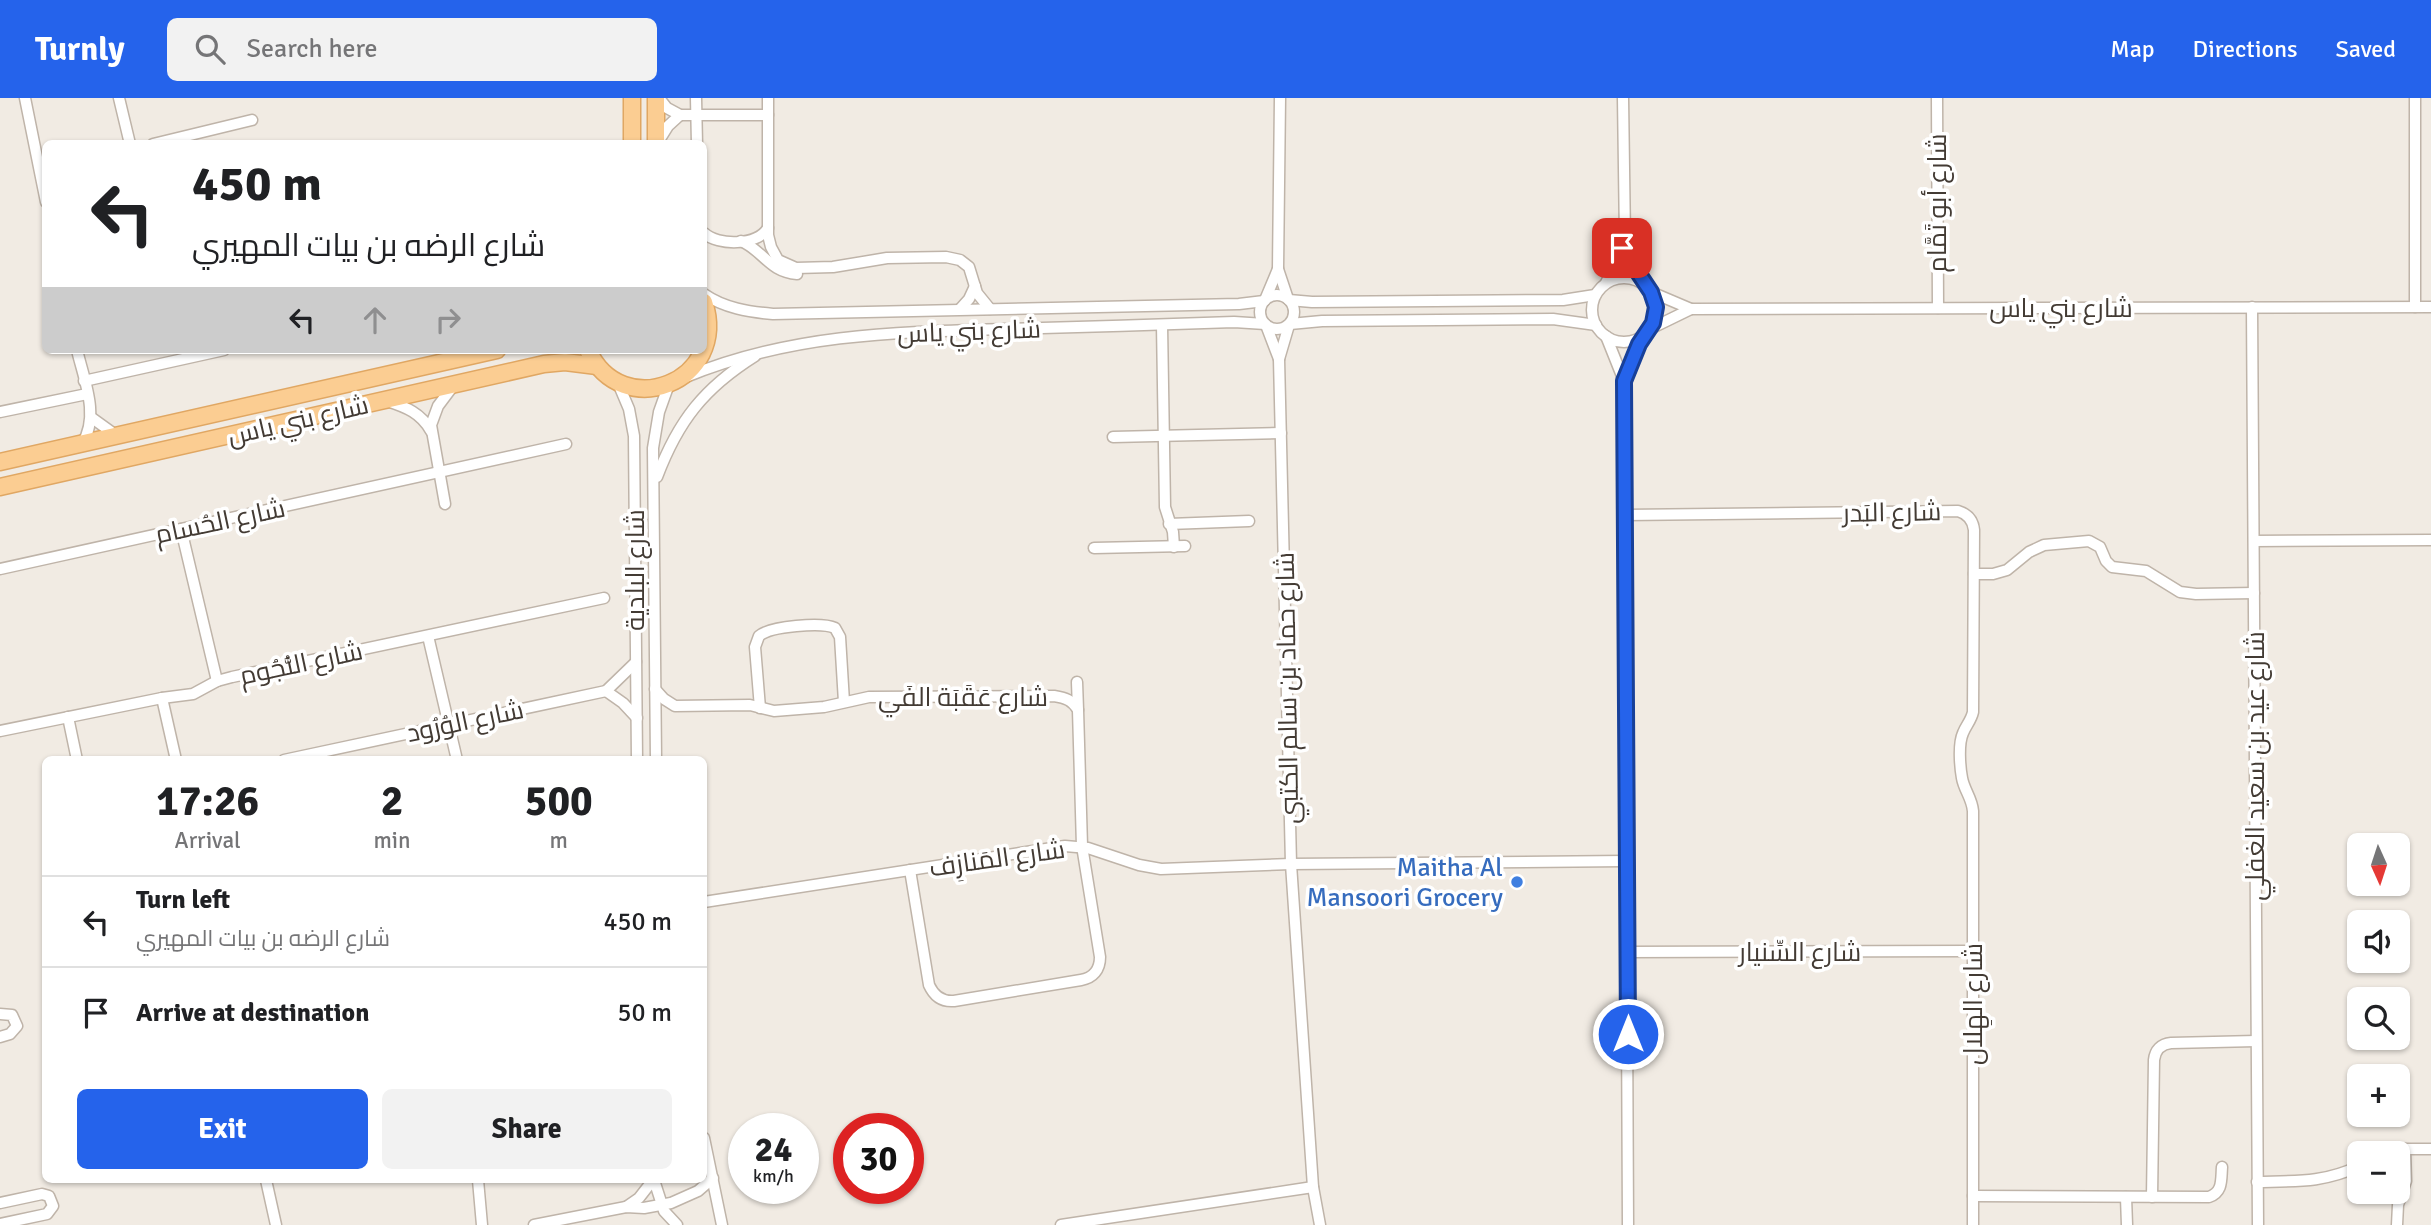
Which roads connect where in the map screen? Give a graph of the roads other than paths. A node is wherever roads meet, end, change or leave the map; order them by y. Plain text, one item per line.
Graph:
1 (25, 98) edge
2 (120, 98) edge
3 (632, 98) edge
4 (658, 98) edge
5 (696, 98) edge
6 (768, 98) edge
7 (1280, 98) edge
8 (1623, 98) edge
9 (1937, 98) edge
10 (2414, 98) edge
11 (680, 115) junction
12 (696, 115) junction
13 (768, 115) junction
14 (252, 120) dead end
15 (129, 140) edge
16 (170, 140) edge
17 (632, 140) edge
18 (657, 140) edge
19 (659, 140) edge
20 (697, 140) edge
21 (42, 167) edge
22 (768, 228) junction
23 (707, 235) edge
24 (1625, 239) junction
25 (741, 242) junction
26 (817, 268) junction
27 (1278, 269) junction
28 (1606, 283) junction
29 (975, 286) junction
30 (1648, 288) junction
31 (1595, 295) junction
32 (707, 296) edge
33 (1289, 299) junction
34 (1265, 300) junction
35 (2252, 307) junction
36 (2416, 307) junction
37 (2431, 307) edge
38 (1938, 308) junction
39 (960, 309) junction
40 (990, 309) junction
41 (1691, 309) junction
42 (707, 312) edge
43 (1265, 324) junction
44 (1289, 324) junction
45 (1162, 325) junction
46 (1595, 325) junction
47 (1647, 332) junction
48 (1606, 336) junction
49 (707, 340) edge
50 (765, 350) junction
51 (78, 354) edge
52 (206, 354) edge
53 (479, 354) edge
54 (590, 354) edge
55 (701, 354) edge
56 (1279, 359) junction
57 (597, 366) junction
58 (84, 381) junction
59 (1624, 381) junction
60 (618, 382) junction
61 (674, 382) junction
62 (454, 384) junction
63 (86, 394) junction
64 (386, 400) junction
65 (0, 412) edge
66 (92, 418) junction
67 (431, 432) junction
68 (1281, 433) junction
69 (1163, 435) junction
70 (118, 436) junction
71 (1114, 437) dead end
72 (82, 444) junction
73 (566, 444) dead end
74 (0, 462) edge
75 (439, 472) junction
76 (654, 484) junction
77 (0, 487) edge
78 (445, 504) dead end
79 (1625, 515) junction
80 (1249, 521) dead end
81 (1169, 524) junction
82 (181, 529) junction
83 (2431, 540) edge
84 (2254, 541) junction
85 (1094, 548) dead end
86 (0, 569) edge
87 (1974, 574) junction
88 (2254, 593) junction
89 (604, 598) dead end
90 (428, 636) junction
91 (636, 662) junction
92 (217, 681) junction
93 (1077, 681) dead end
94 (655, 689) junction
95 (606, 691) junction
96 (162, 698) junction
97 (844, 702) junction
98 (675, 706) junction
99 (760, 708) junction
100 (1078, 710) junction
101 (68, 717) junction
102 (637, 718) junction
103 (655, 723) junction
104 (449, 725) junction
105 (0, 731) edge
106 (76, 756) edge
107 (175, 756) edge
108 (303, 756) edge
109 (456, 756) edge
110 (637, 756) edge
111 (656, 756) edge
112 (1964, 786) joint
113 (1082, 846) junction
114 (1626, 861) junction
115 (1291, 864) junction
116 (910, 870) junction
117 (707, 902) edge
118 (1973, 951) junction
119 (1627, 952) junction
120 (0, 1014) edge
121 (0, 1037) edge
122 (2256, 1041) junction
123 (2410, 1149) edge
124 (2431, 1149) edge
125 (707, 1152) edge
126 (2222, 1167) dead end
127 (2347, 1171) edge
128 (713, 1178) junction
129 (2257, 1182) junction
130 (267, 1183) edge
131 (478, 1183) edge
132 (651, 1183) edge
133 (654, 1183) edge
134 (707, 1183) edge
135 (707, 1183) edge
136 (1313, 1187) junction
137 (1973, 1196) junction
138 (2126, 1197) junction
139 (2152, 1197) junction
140 (0, 1203) edge
141 (2398, 1204) edge
142 (662, 1205) junction
143 (626, 1208) junction
144 (0, 1224) edge
145 (276, 1225) edge
146 (482, 1225) edge
147 (534, 1225) edge
148 (677, 1225) edge
149 (722, 1225) edge
150 (1061, 1225) edge
151 (1320, 1225) edge
152 (1629, 1225) edge
153 (1973, 1225) edge
154 (2127, 1225) edge
155 (2258, 1225) edge
156 (2397, 1225) edge

1 - 21 street
2 - 15 street
3 - 17 main road
4 - 11 street
4 - 18 main road
5 - 12 street
6 - 13 street
7 - 27 street
8 - 24 street
9 - 38 street, شارع أبو تَمَّام
10 - 36 street
11 - 12 street
11 - 19 street
12 - 13 street
12 - 20 street
13 - 22 street
14 - 16 street
22 - 25 street
22 - 26 street
23 - 25 street
24 - 28 street
24 - 30 street
25 - 26 street
26 - 29 street
27 - 33 street
27 - 34 street
28 - 30 street
28 - 31 street
29 - 39 street
29 - 40 street
30 - 41 street, شارع بني ياس
30 - 47 street
31 - 33 street
31 - 46 street
32 - 39 street, شارع بني ياس
33 - 34 street
33 - 44 street
34 - 40 street, شارع بني ياس
34 - 43 street
35 - 36 street, شارع بني ياس
35 - 38 street, شارع بني ياس
35 - 84 street, شارع عيد بن سعيد الغفلي
36 - 37 street, شارع بني ياس
38 - 41 street, شارع بني ياس
39 - 40 street, شارع بني ياس
41 - 47 street, شارع بني ياس
42 - 49 main road
43 - 44 street
43 - 45 street, شارع بني ياس
43 - 56 street, شارع حماد بن سالم الكتبي
44 - 46 street
44 - 56 street, شارع حماد بن سالم الكتبي
45 - 50 street, شارع بني ياس
45 - 69 street
46 - 48 street
47 - 48 street
47 - 59 street
48 - 59 street
50 - 61 street, شارع بني ياس
50 - 76 street
51 - 58 street
52 - 58 street
53 - 70 main road, شارع بني ياس
54 - 57 main road
55 - 61 main road
56 - 68 street, شارع حماد بن سالم الكتبي
57 - 60 main road
57 - 62 main road, شارع بني ياس
58 - 63 street
59 - 79 street
60 - 61 main road
60 - 91 street, شارع البلدية
61 - 76 street, شارع البلدية
62 - 64 main road, شارع بني ياس
62 - 67 street
63 - 65 street
63 - 66 street
64 - 67 street
64 - 77 main road, شارع بني ياس
66 - 70 street
66 - 72 street
67 - 75 street
68 - 69 street
68 - 115 street, شارع حماد بن سالم الكتبي
69 - 71 street
69 - 81 street
70 - 72 main road, شارع بني ياس
72 - 74 main road, شارع بني ياس
73 - 75 street, شارع الحُسام
75 - 78 street
75 - 82 street, شارع الحُسام
76 - 94 street, شارع البلدية
79 - 87 street, شارع البَدر
79 - 114 street
80 - 81 street
81 - 85 street
82 - 86 street, شارع الحُسام
82 - 92 street
83 - 84 street
84 - 88 street, شارع عيد بن سعيد الغفلي
87 - 88 street
87 - 112 street, شارع البَدر
88 - 122 street, شارع عيد بن سعيد الغفلي
89 - 90 street, شارع النُّجُوم
90 - 92 street, شارع النُّجُوم
90 - 104 street
91 - 95 street
91 - 102 street, شارع البلدية
92 - 96 street, شارع النُّجُوم
93 - 100 street, شارع عَقَبَة الفَي
94 - 98 street
94 - 103 street, شارع البلدية
95 - 102 street
95 - 104 street, شارع الوُرُود
96 - 101 street, شارع النُّجُوم
96 - 107 street
97 - 99 street
97 - 99 street
97 - 100 street, شارع عَقَبَة الفَي
98 - 99 street
98 - 103 street
100 - 113 street, شارع عَقَبَة الفَي
101 - 105 street, شارع النُّجُوم
101 - 106 street
102 - 110 street, شارع البلدية
103 - 111 street, شارع البلدية
104 - 108 street, شارع الوُرُود
104 - 109 street
112 - 118 street, شارع الهِلال
113 - 115 street, شارع المَنازِف
113 - 116 street, شارع المَنازِف
113 - 116 street, شارع عَقَبَة الفَي
114 - 115 street, شارع المَنازِف
114 - 119 street
115 - 136 street, شارع حماد بن سالم الكتبي
116 - 117 street, شارع المَنازِف
118 - 119 street, شارع السِّنيار
118 - 137 street, شارع الهِلال
119 - 152 street
120 - 121 street
122 - 129 street, شارع عيد بن سعيد الغفلي
122 - 139 street
123 - 124 street
125 - 128 street
126 - 139 street
127 - 129 street
128 - 135 street
128 - 149 street
129 - 155 street, شارع عيد بن سعيد الغفلي
130 - 145 street
131 - 146 street
132 - 143 street
133 - 142 street
134 - 142 street
136 - 150 street
136 - 151 street, شارع حماد بن سالم الكتبي
137 - 138 street
137 - 153 street, شارع الهِلال
138 - 139 street
138 - 154 street
140 - 144 street
141 - 156 street
142 - 143 street
142 - 148 street
143 - 147 street

